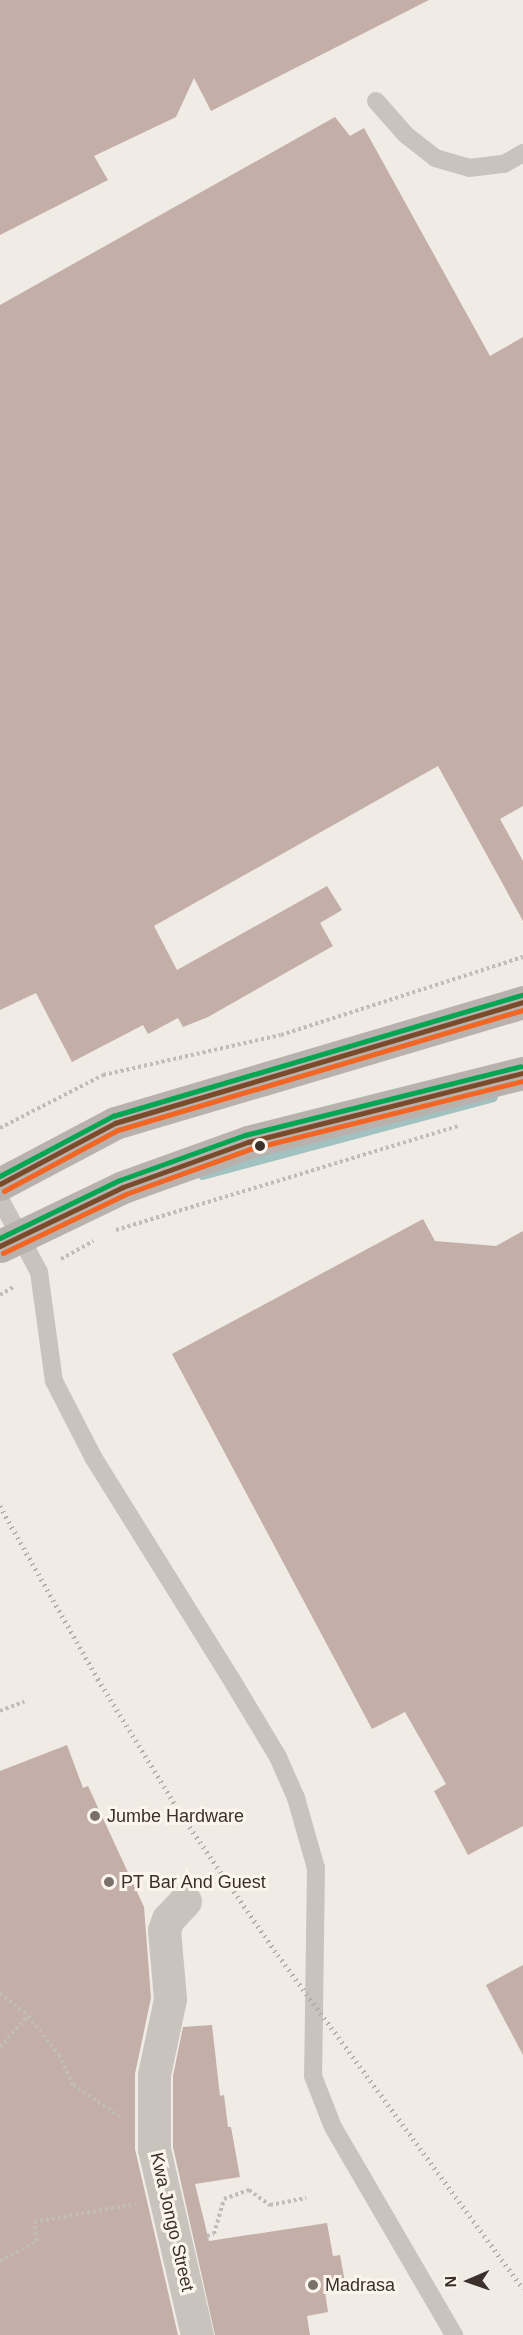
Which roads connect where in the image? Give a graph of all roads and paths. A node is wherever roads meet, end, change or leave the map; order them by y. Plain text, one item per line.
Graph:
1 (376, 101) dead end
2 (523, 153) edge
3 (523, 957) edge
4 (523, 1002) edge
5 (523, 1073) edge
6 (465, 1124) dead end
7 (0, 1128) edge
8 (0, 1184) edge
9 (0, 1199) edge
10 (109, 1232) dead end
11 (99, 1238) dead end
12 (10, 1240) edge
13 (39, 1272) junction
14 (0, 1295) edge
15 (24, 1702) dead end
16 (0, 1711) edge
17 (185, 1901) dead end
18 (0, 1993) edge
19 (28, 2016) junction
20 (0, 2047) edge
21 (154, 2150) junction
22 (166, 2192) junction
23 (306, 2198) dead end
24 (177, 2243) junction
25 (0, 2261) edge
26 (197, 2335) edge
27 (454, 2335) edge

1 - 2 lane
3 - 7 path
4 - 8 main road
5 - 12 main road
6 - 10 path
9 - 12 lane
11 - 13 path
12 - 13 lane
13 - 14 path
13 - 27 lane
15 - 16 path
17 - 21 street, Kwa Jongo Street
18 - 19 path
19 - 20 path
19 - 21 path
21 - 22 street, Kwa Jongo Street
22 - 24 street, Kwa Jongo Street
22 - 25 path
23 - 24 path
24 - 26 street, Kwa Jongo Street

